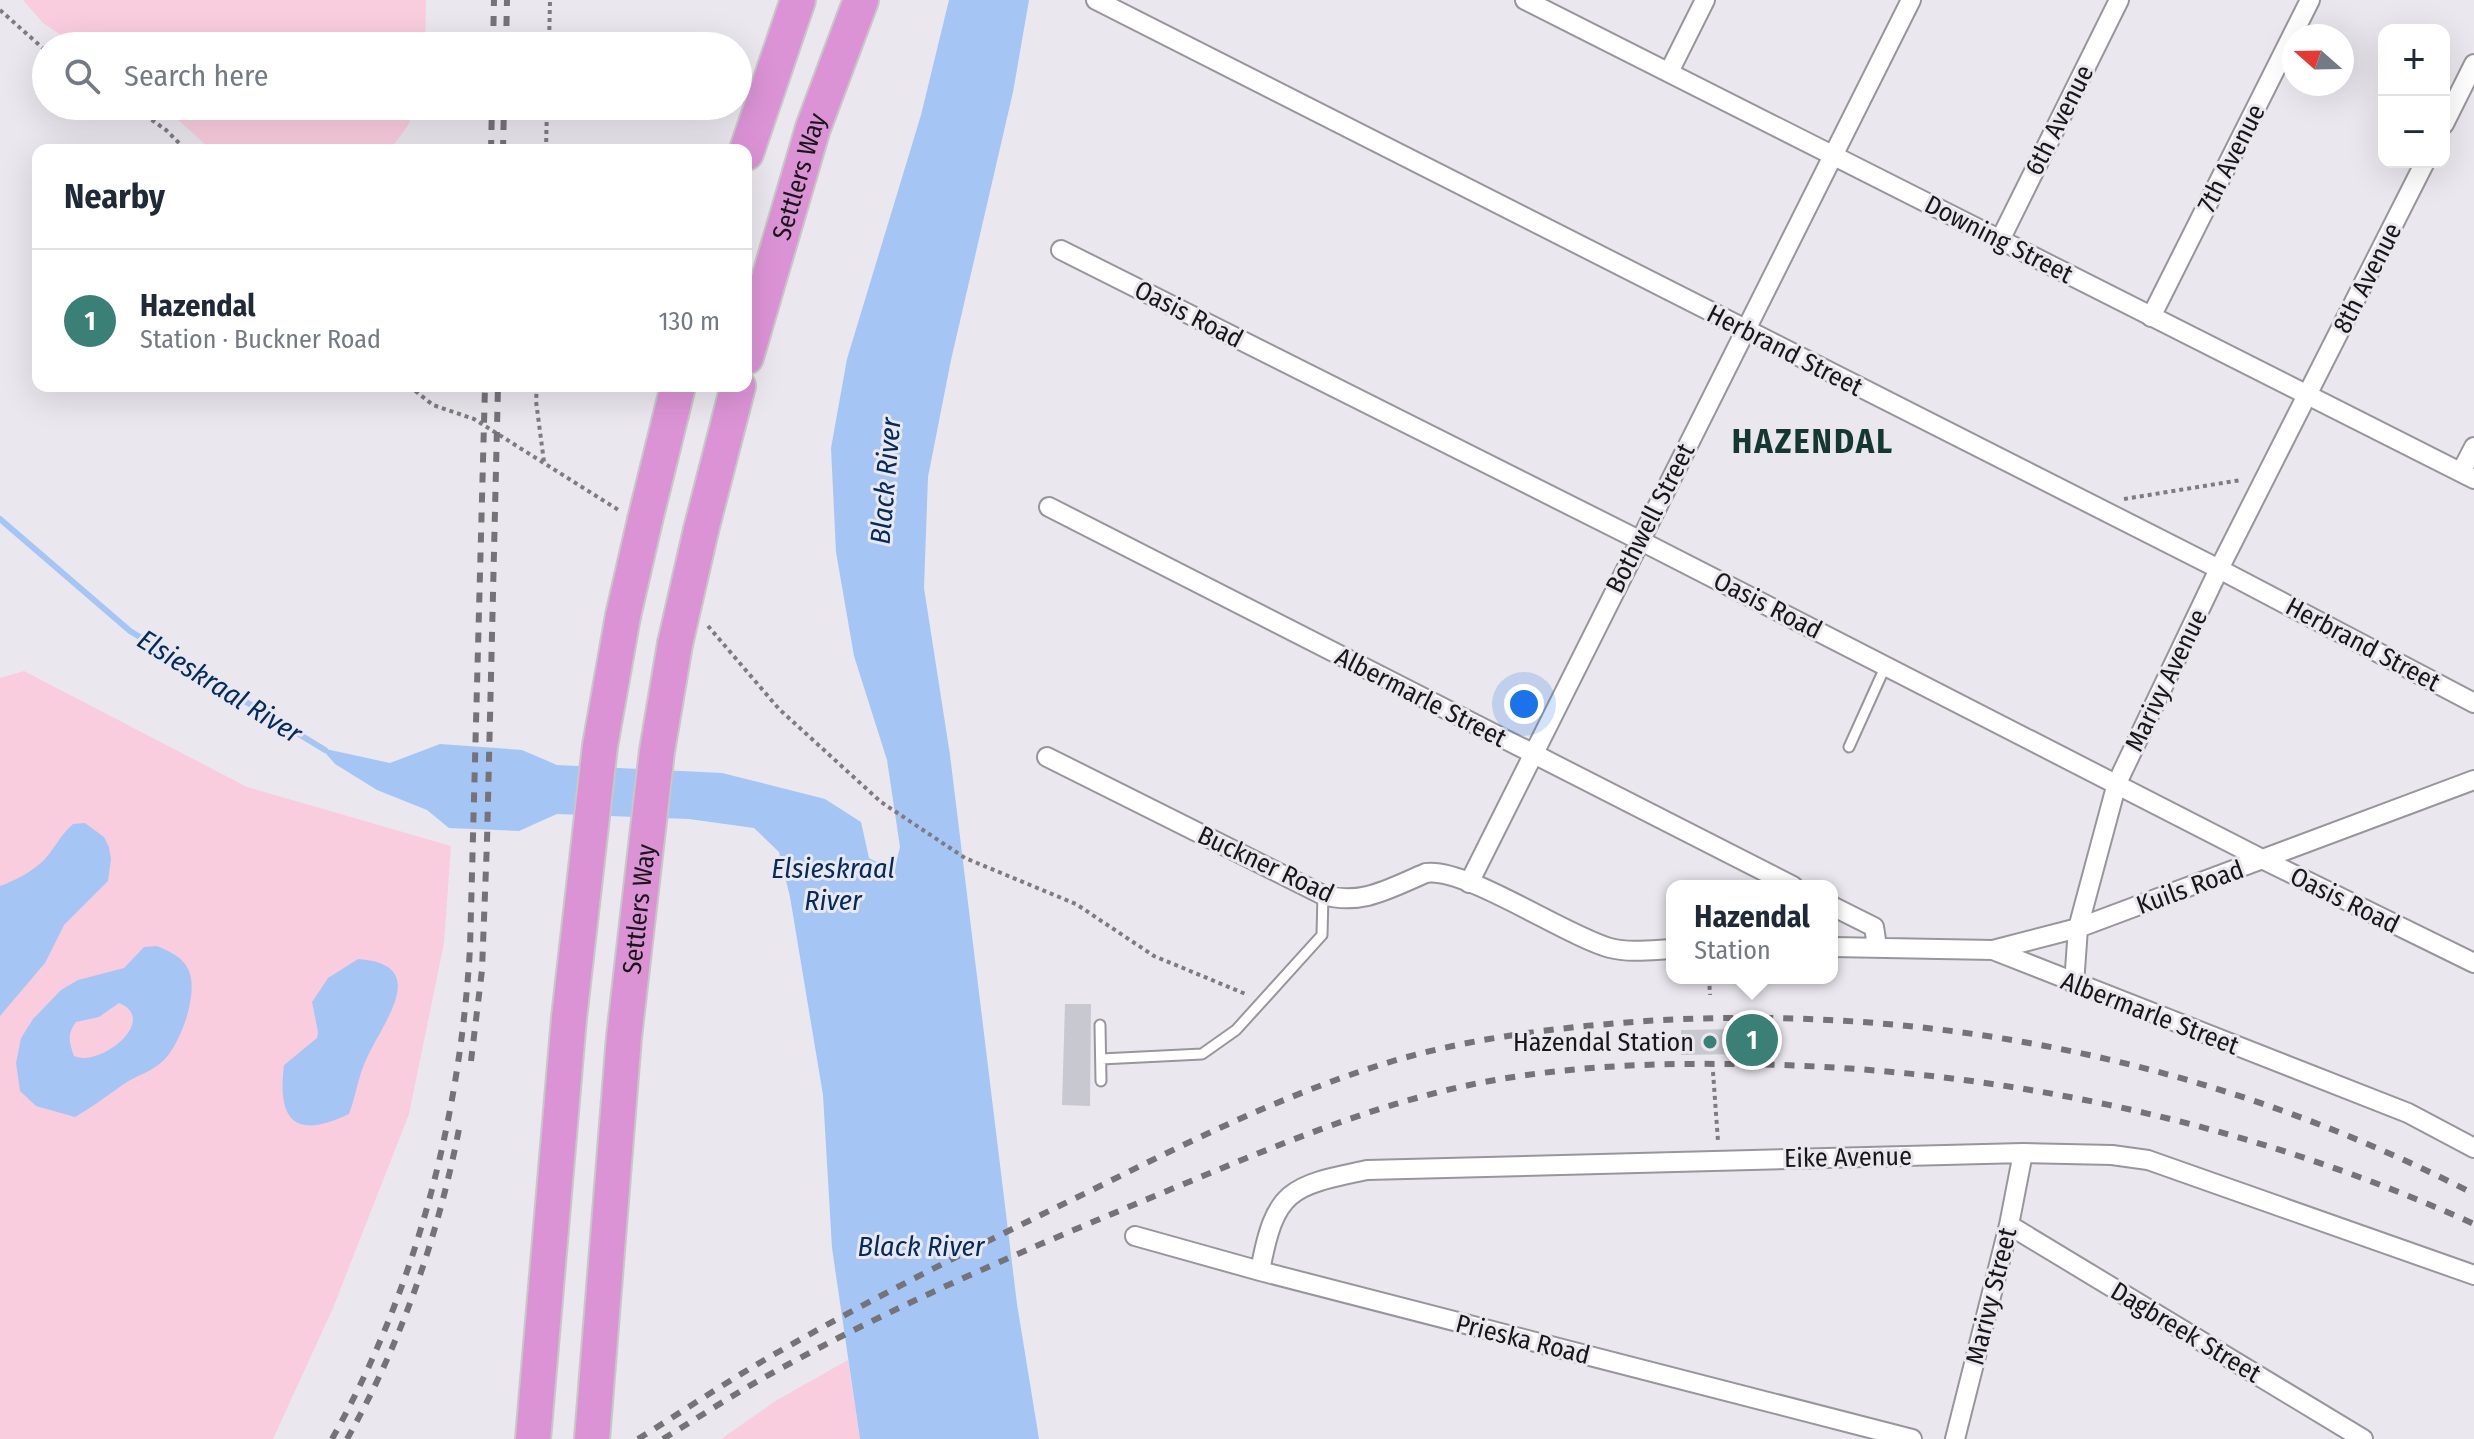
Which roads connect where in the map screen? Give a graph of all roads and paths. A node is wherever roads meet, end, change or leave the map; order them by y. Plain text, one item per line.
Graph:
1 (550, 0) edge
2 (798, 0) edge
3 (861, 0) edge
4 (1096, 0) edge
5 (1525, 0) edge
6 (1705, 0) edge
7 (1911, 0) edge
8 (2119, 0) edge
9 (2310, 0) edge
10 (0, 10) edge
11 (549, 32) edge
12 (32, 39) edge
13 (2474, 64) edge
14 (1669, 72) junction
15 (2450, 112) edge
16 (152, 120) edge
17 (547, 120) edge
18 (180, 144) edge
19 (546, 144) edge
20 (749, 144) edge
21 (1833, 154) junction
22 (2422, 168) edge
23 (2000, 240) junction
24 (1061, 250) dead end
25 (2151, 317) junction
26 (1745, 330) junction
27 (752, 336) edge
28 (417, 392) edge
29 (537, 392) edge
30 (676, 392) edge
31 (736, 392) edge
32 (2309, 394) junction
33 (2474, 447) edge
34 (544, 462) junction
35 (2267, 475) junction
36 (2468, 475) edge
37 (2092, 504) junction
38 (1049, 507) dead end
39 (636, 520) junction
40 (1639, 540) junction
41 (2219, 569) junction
42 (707, 624) dead end
43 (1886, 665) junction
44 (2474, 703) edge
45 (1849, 747) dead end
46 (1533, 754) junction
47 (1047, 757) dead end
48 (2474, 780) edge
49 (2117, 783) junction
50 (2264, 860) junction
51 (1781, 880) edge
52 (1469, 883) junction
53 (1323, 895) junction
54 (1838, 909) edge
55 (2078, 928) junction
56 (1877, 946) junction
57 (1838, 947) edge
58 (1666, 949) edge
59 (1993, 950) junction
60 (2474, 963) edge
61 (1709, 984) edge
62 (2074, 984) junction
63 (1710, 995) dead end
64 (1265, 1001) junction
65 (1100, 1025) dead end
66 (1101, 1059) junction
67 (1713, 1072) dead end
68 (1101, 1081) dead end
69 (2474, 1148) edge
70 (1718, 1150) dead end
71 (2023, 1153) junction
72 (2009, 1225) junction
73 (1135, 1236) dead end
74 (1260, 1271) junction
75 (2474, 1275) edge
76 (594, 1423) edge
77 (533, 1439) edge
78 (1912, 1439) edge
79 (1955, 1439) edge
80 (2363, 1439) edge

1 - 11 path
2 - 20 highway
3 - 27 highway, Settlers Way
4 - 26 street, Herbrand Street
5 - 14 street, Downing Street
6 - 14 street
7 - 21 street, Bothwell Street
8 - 23 street, 6th Avenue
9 - 25 street, 7th Avenue
10 - 12 path
13 - 15 street
14 - 21 street, Downing Street
16 - 18 path
17 - 19 path
21 - 23 street, Downing Street
21 - 26 street, Bothwell Street
22 - 32 street, 8th Avenue
23 - 25 street, Downing Street
24 - 40 street, Oasis Road
25 - 32 street, Downing Street
26 - 37 street, Herbrand Street
26 - 40 street, Bothwell Street
28 - 34 path
29 - 34 path
30 - 39 highway
31 - 76 highway, Settlers Way, bridge
32 - 35 street, Marivy Avenue
32 - 36 street, Downing Street
33 - 36 street
34 - 39 path
35 - 37 path
35 - 41 street, Marivy Avenue
37 - 41 street, Herbrand Street
38 - 46 street, Albermarle Street
39 - 77 highway, bridge
40 - 43 street, Oasis Road
40 - 46 street, Bothwell Street
41 - 44 street, Herbrand Street
41 - 49 street, Marivy Avenue
42 - 64 path
43 - 45 lane
43 - 49 street, Oasis Road
46 - 51 street, Albermarle Street
46 - 52 street, Bothwell Street
47 - 53 street, Buckner Road
48 - 50 street, Kuils Road
49 - 50 street, Oasis Road
49 - 55 street, Marivy Avenue
50 - 55 street, Kuils Road
50 - 60 street, Oasis Road
52 - 53 street, Buckner Road
52 - 58 street, Buckner Road
53 - 64 lane
54 - 56 street
55 - 59 street, Kuils Road
55 - 62 street, Marivy Avenue
56 - 57 street
56 - 59 street, Albermarle Street
59 - 62 street, Albermarle Street
61 - 63 path
62 - 69 street, Albermarle Street
64 - 66 lane
65 - 66 lane
66 - 68 lane
67 - 70 path
71 - 72 street, Marivy Street
71 - 74 street, Eike Avenue
71 - 75 street, Eike Avenue
72 - 79 street, Marivy Street
72 - 80 street, Dagbreek Street
73 - 74 street, Prieska Road
74 - 78 street, Prieska Road

